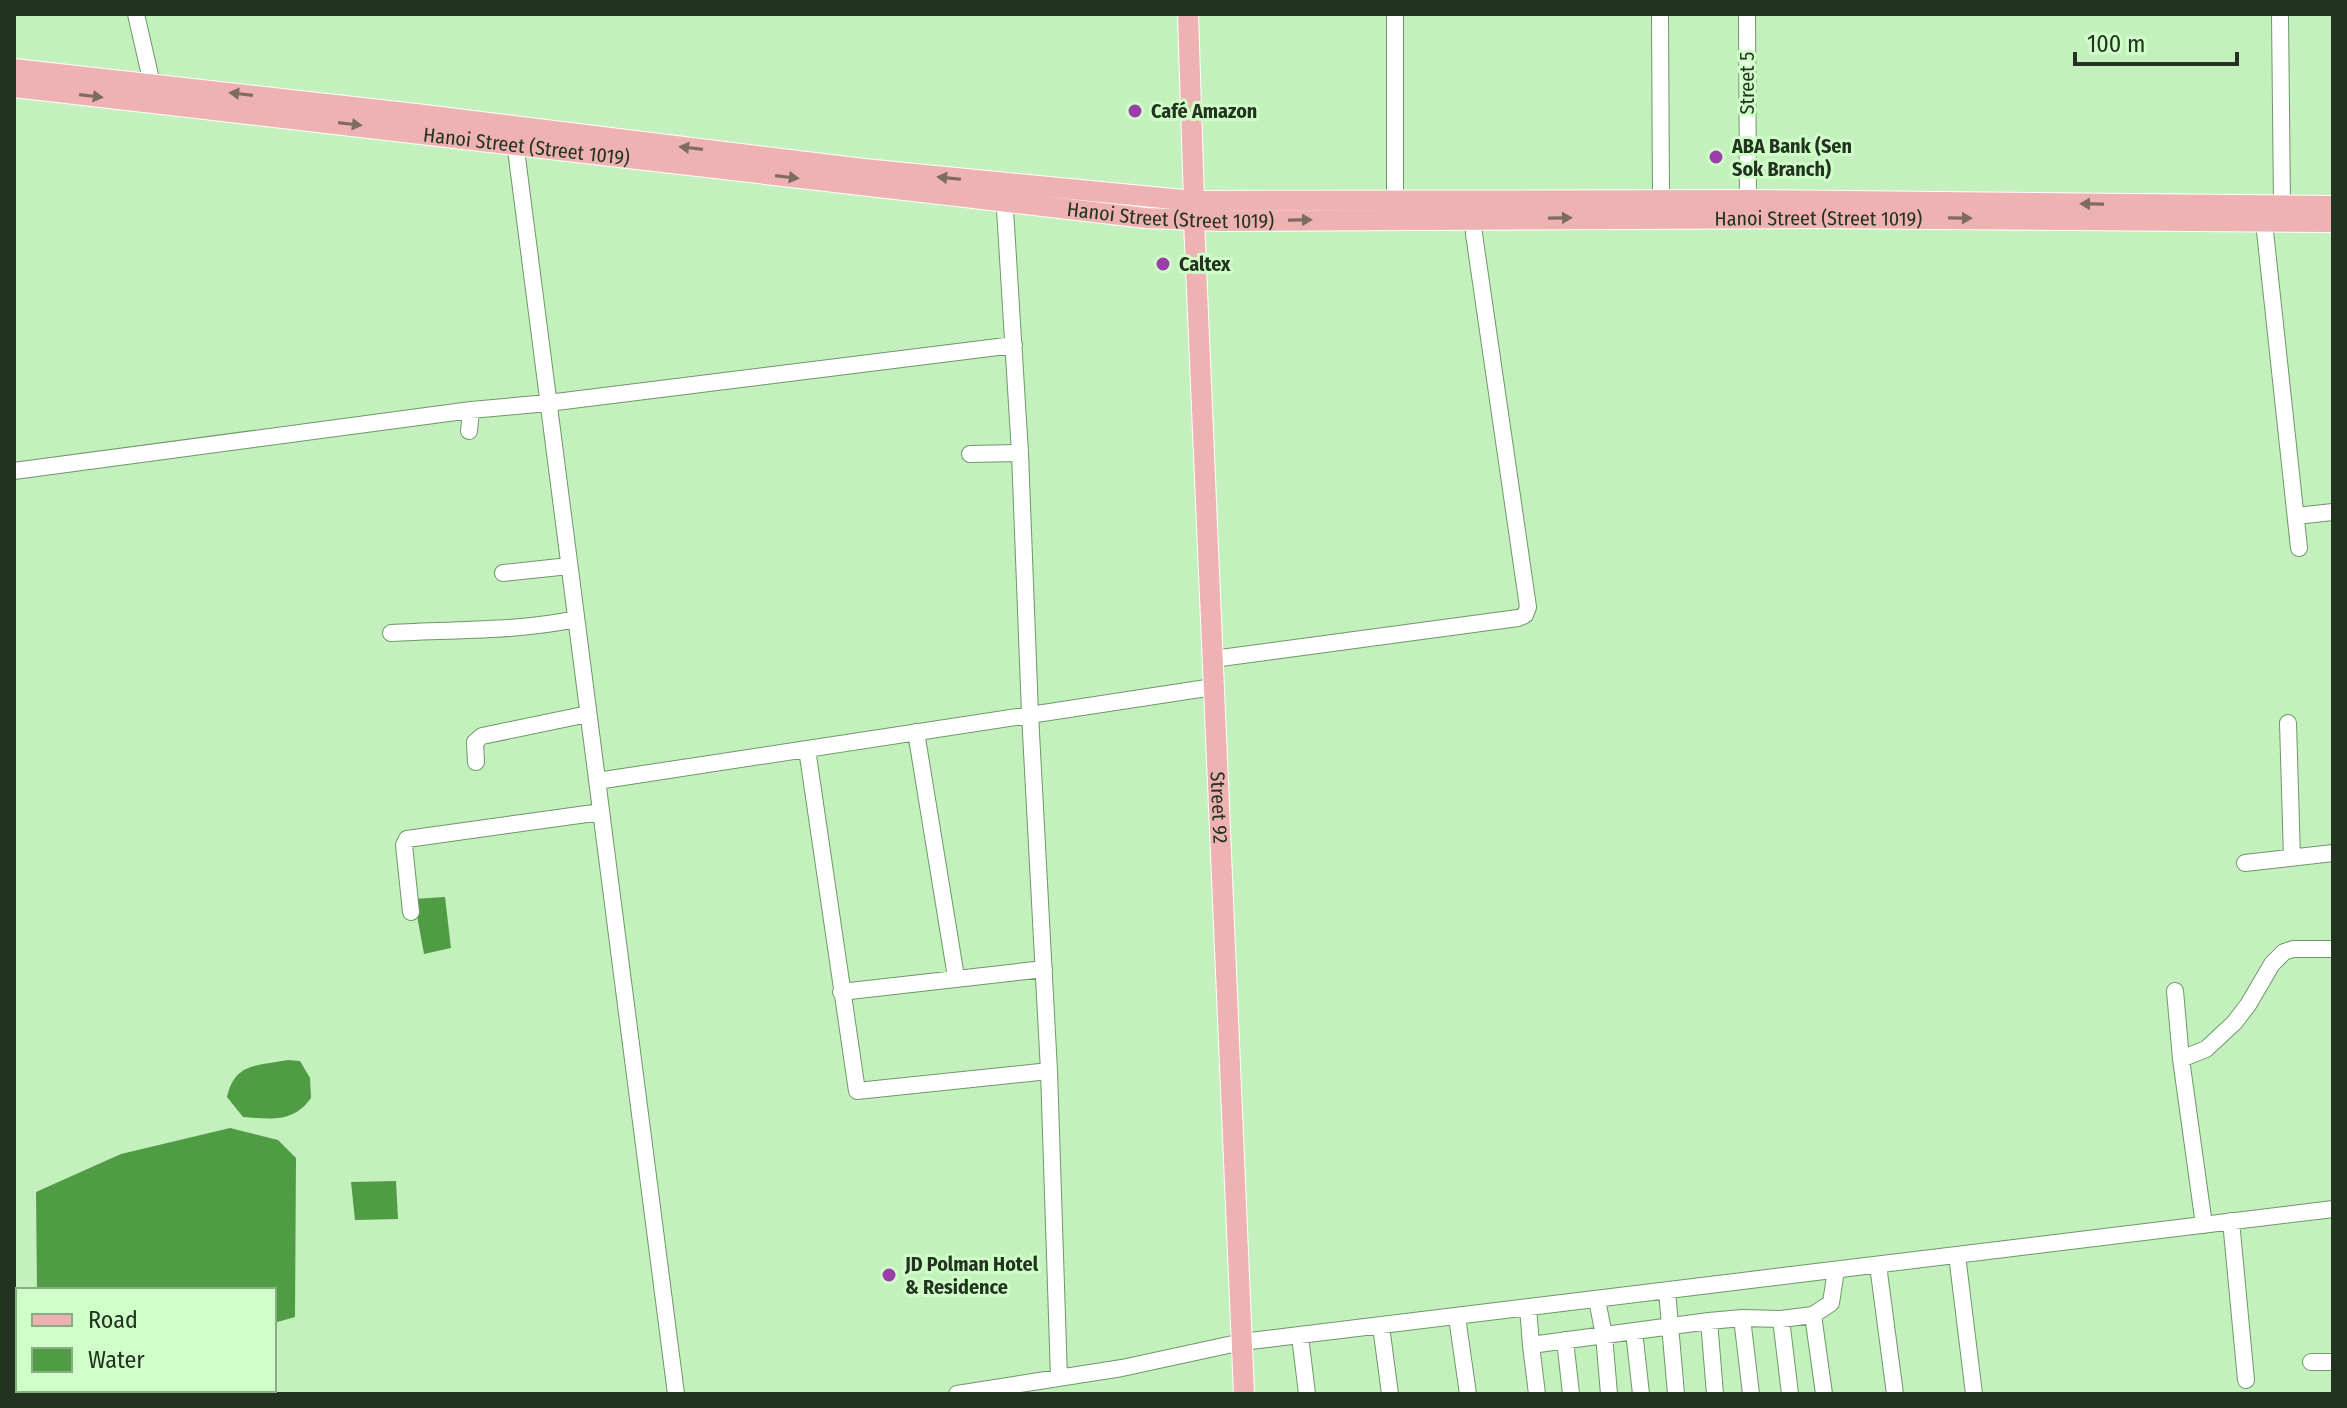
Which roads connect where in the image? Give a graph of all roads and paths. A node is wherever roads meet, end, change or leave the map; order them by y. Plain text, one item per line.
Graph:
1 (136, 14) edge
2 (1188, 14) edge
3 (1395, 14) edge
4 (1660, 14) edge
5 (1747, 14) edge
6 (2280, 14) edge
7 (14, 69) edge
8 (14, 87) edge
9 (152, 94) junction
10 (514, 135) junction
11 (1004, 193) junction
12 (1661, 199) junction
13 (1748, 200) junction
14 (1395, 201) junction
15 (2282, 206) junction
16 (2333, 206) edge
17 (1473, 210) junction
18 (1194, 211) junction
19 (2264, 222) junction
20 (2333, 222) edge
21 (1014, 345) junction
22 (548, 403) junction
23 (471, 410) junction
24 (469, 431) dead end
25 (1020, 453) junction
26 (970, 454) dead end
27 (14, 471) edge
28 (2333, 512) edge
29 (2296, 516) junction
30 (2299, 548) dead end
31 (569, 566) junction
32 (503, 573) dead end
33 (576, 619) junction
34 (391, 633) dead end
35 (1213, 659) junction
36 (1213, 687) junction
37 (588, 714) junction
38 (1030, 714) junction
39 (2288, 723) dead end
40 (916, 732) junction
41 (807, 749) junction
42 (476, 762) dead end
43 (597, 781) junction
44 (601, 812) junction
45 (2333, 853) edge
46 (2292, 858) junction
47 (2245, 863) dead end
48 (411, 912) dead end
49 (2333, 949) edge
50 (1044, 969) junction
51 (956, 977) junction
52 (2175, 991) dead end
53 (841, 992) junction
54 (2181, 1059) junction
55 (1049, 1071) junction
56 (2333, 1209) edge
57 (2231, 1221) junction
58 (2204, 1225) junction
59 (1957, 1255) junction
60 (1878, 1265) junction
61 (1836, 1270) junction
62 (1667, 1291) junction
63 (1597, 1300) junction
64 (1528, 1308) junction
65 (1813, 1315) junction
66 (1457, 1317) junction
67 (1742, 1318) junction
68 (1781, 1319) junction
69 (1709, 1321) junction
70 (1381, 1326) junction
71 (1670, 1326) junction
72 (1634, 1331) junction
73 (1604, 1335) junction
74 (1300, 1336) junction
75 (1565, 1340) junction
76 (1242, 1342) junction
77 (1531, 1345) junction
78 (2311, 1362) dead end
79 (2333, 1362) edge
80 (1059, 1378) junction
81 (2246, 1380) dead end
82 (676, 1394) edge
83 (957, 1394) edge
84 (1244, 1394) edge
85 (1307, 1394) edge
86 (1390, 1394) edge
87 (1468, 1394) edge
88 (1537, 1394) edge
89 (1571, 1394) edge
90 (1609, 1394) edge
91 (1641, 1394) edge
92 (1676, 1394) edge
93 (1715, 1394) edge
94 (1751, 1394) edge
95 (1790, 1394) edge
96 (1824, 1394) edge
97 (1895, 1394) edge
98 (1974, 1394) edge

1 - 9 street
2 - 18 main road, Street 92
3 - 14 street
4 - 12 street
5 - 13 street, Street 5
6 - 15 street
7 - 9 main road, Hanoi Street (Street 1019)
8 -> 9 main road, Hanoi Street (Street 1019)
9 - 10 main road, Hanoi Street (Street 1019)
10 - 11 main road, Hanoi Street (Street 1019)
10 - 22 street
11 - 18 main road, Hanoi Street (Street 1019)
11 - 21 street
12 - 13 main road, Hanoi Street (Street 1019)
12 - 17 main road, Hanoi Street (Street 1019)
15 -> 13 main road, Hanoi Street (Street 1019)
14 - 17 main road, Hanoi Street (Street 1019)
14 - 18 main road, Hanoi Street (Street 1019)
15 - 16 main road, Hanoi Street (Street 1019)
18 -> 17 main road, Hanoi Street (Street 1019)
17 -> 19 main road, Hanoi Street (Street 1019)
17 - 35 street
18 - 35 main road, Street 92
19 - 20 main road, Hanoi Street (Street 1019)
19 - 29 street
21 - 22 street
21 - 25 street
22 - 23 street
22 - 31 street
23 - 24 street
23 - 27 street
25 - 26 street
25 - 38 street
28 - 29 street
29 - 30 street
31 - 32 street
31 - 33 street
33 - 34 street
33 - 37 street
35 - 36 main road, Street 92
36 - 38 street
36 - 76 main road, Street 92
37 - 42 street
37 - 43 street
38 - 40 street
38 - 50 street
39 - 46 street
40 - 41 street
40 - 51 street
41 - 43 street
41 - 53 street
43 - 44 street
44 - 48 street
44 - 82 street
45 - 46 street
46 - 47 street
49 - 54 street
50 - 51 street
50 - 55 street
51 - 53 street
52 - 54 street
53 - 55 street
54 - 58 street
55 - 80 street
56 - 57 street
57 - 58 street
57 - 81 street
58 - 59 street
59 - 60 street
59 - 98 street
60 - 61 street
60 - 97 street
61 - 62 street
61 - 65 street
62 - 63 street
62 - 71 street
63 - 64 street
63 - 73 street
64 - 66 street
64 - 77 street
65 - 68 street
65 - 96 street
66 - 70 street
66 - 87 street
67 - 68 street
67 - 69 street
67 - 94 street
68 - 95 street
69 - 71 street
69 - 93 street
70 - 74 street
70 - 86 street
71 - 72 street
71 - 92 street
72 - 73 street
72 - 91 street
73 - 75 street
73 - 90 street
74 - 76 street
74 - 85 street
75 - 77 street
75 - 89 street
76 - 80 street
76 - 84 main road, Street 92
77 - 88 street
78 - 79 street
80 - 83 street

